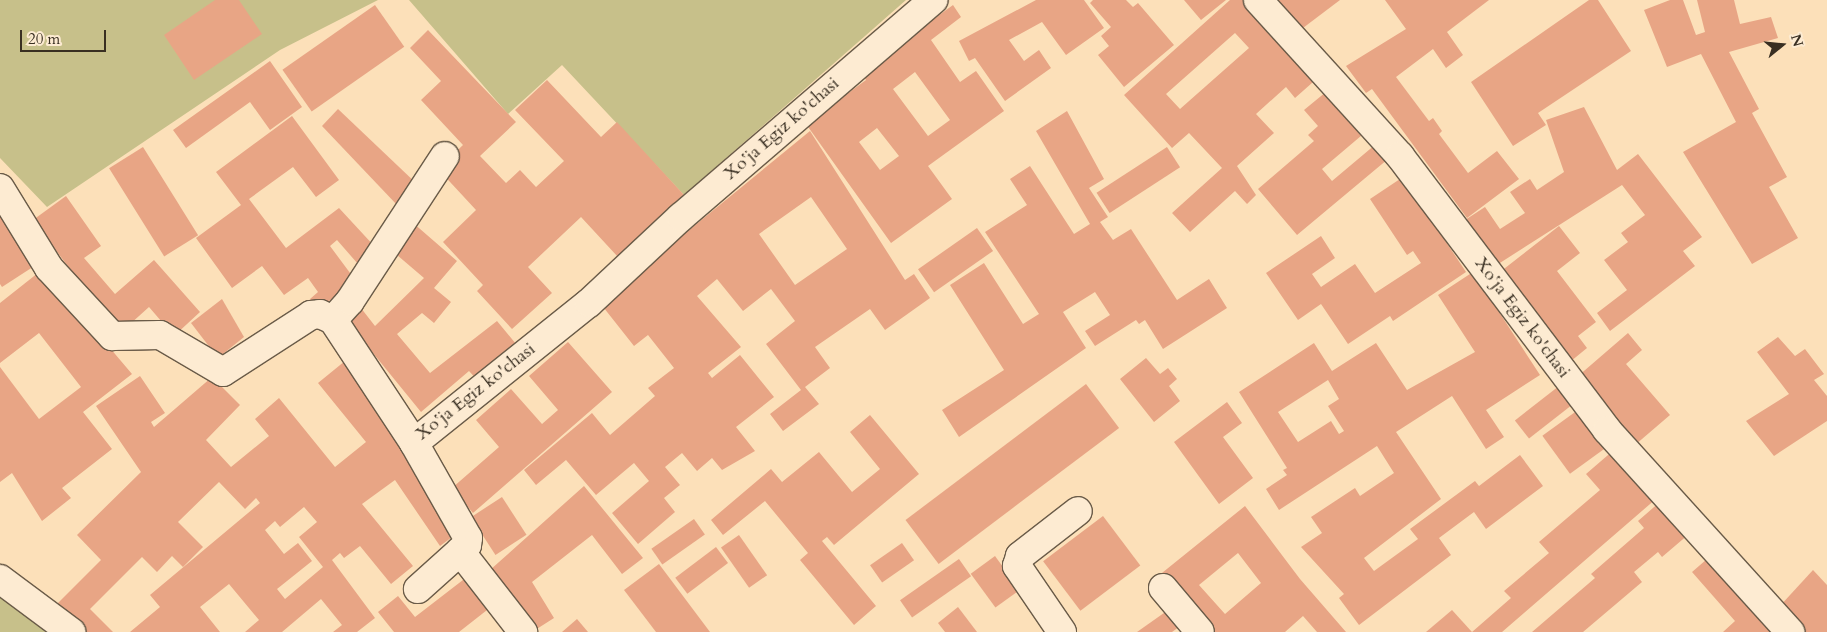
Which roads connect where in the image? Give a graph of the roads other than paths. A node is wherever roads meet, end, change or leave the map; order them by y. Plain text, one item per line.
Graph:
1 (933, 0) edge
2 (1258, 0) edge
3 (445, 156) dead end
4 (0, 188) edge
5 (333, 320) junction
6 (414, 444) junction
7 (1078, 511) dead end
8 (460, 551) junction
9 (0, 580) edge
10 (1163, 588) dead end
11 (418, 589) dead end
12 (71, 632) edge
13 (523, 632) edge
14 (1062, 632) edge
15 (1200, 632) edge
16 (1790, 632) edge

1 - 6 street, Xoʻja Egiz ko'chasi
2 - 16 street, Xoʻja Egiz ko'chasi
3 - 5 street
4 - 5 street
5 - 6 street, Xoʻja Egiz ko'chasi
6 - 8 street
7 - 14 street
8 - 11 street
8 - 13 street
9 - 12 street
10 - 15 street

